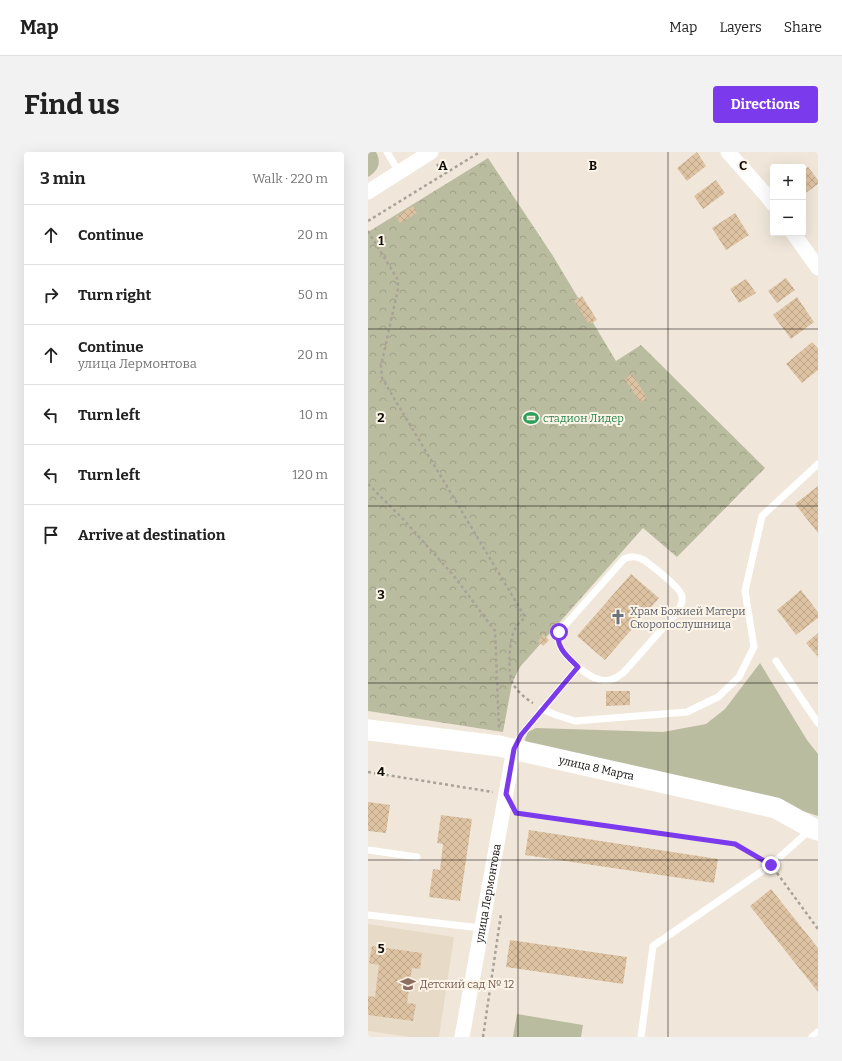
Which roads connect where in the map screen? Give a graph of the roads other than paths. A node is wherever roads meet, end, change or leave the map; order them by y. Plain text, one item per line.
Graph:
1 (387, 152) edge
2 (431, 152) edge
3 (728, 152) edge
4 (399, 172) junction
5 (368, 192) edge
6 (770, 200) edge
7 (795, 236) edge
8 (818, 268) edge
9 (818, 464) edge
10 (776, 661) dead end
11 (578, 667) junction
12 (542, 709) junction
13 (818, 722) edge
14 (368, 730) edge
15 (514, 749) junction
16 (816, 831) edge
17 (368, 850) edge
18 (417, 857) dead end
19 (368, 915) edge
20 (481, 928) junction
21 (818, 1032) edge
22 (462, 1037) edge
23 (642, 1037) edge
24 (812, 1037) edge

1 - 4 lane
2 - 4 street
3 - 6 street
4 - 5 street
7 - 8 street
9 - 12 lane
10 - 13 lane
11 - 11 lane
11 - 12 lane
12 - 15 lane
14 - 15 street, улица 8 Марта
15 - 16 street, улица 8 Марта
15 - 20 street, улица Лермонтова
16 - 23 lane
17 - 18 lane
19 - 20 lane
20 - 22 street, улица Лермонтова
21 - 24 lane

